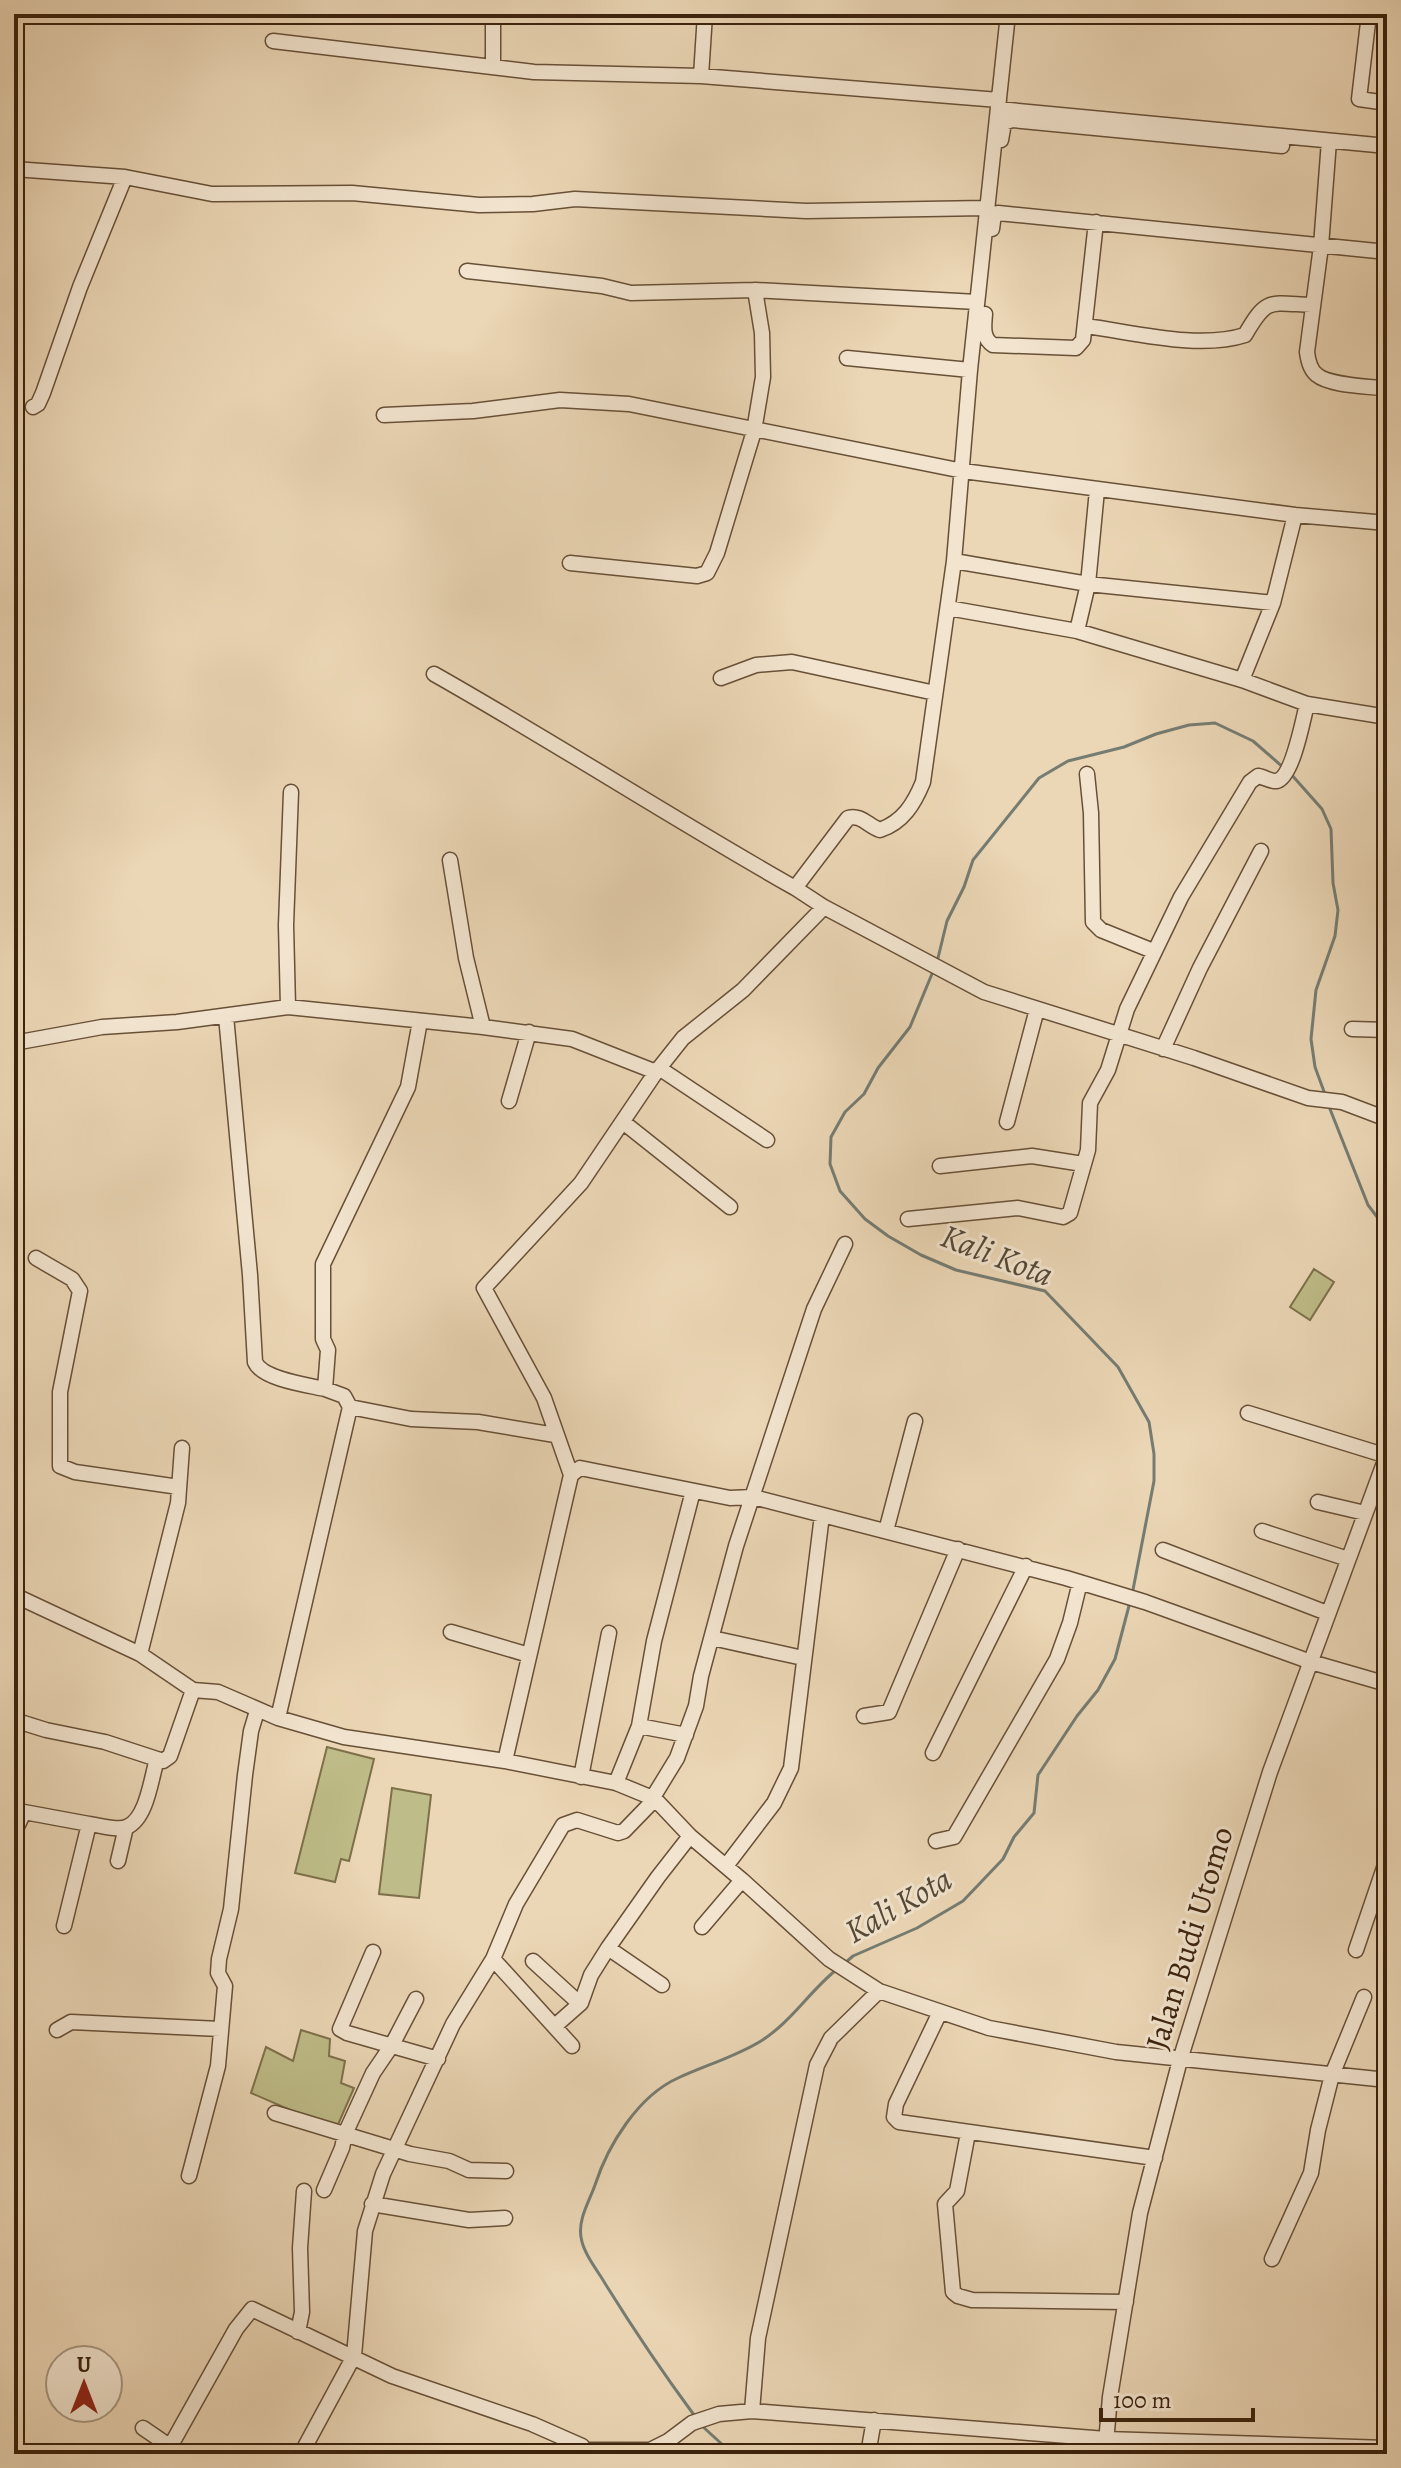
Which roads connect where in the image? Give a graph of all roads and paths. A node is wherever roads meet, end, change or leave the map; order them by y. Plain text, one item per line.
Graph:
1 (493, 14) edge
2 (705, 14) edge
3 (1008, 14) edge
4 (1369, 14) edge
5 (273, 41) dead end
6 (493, 67) junction
7 (701, 76) junction
8 (1387, 103) edge
9 (998, 104) junction
10 (1329, 141) junction
11 (1282, 146) dead end
12 (1387, 146) edge
13 (14, 169) edge
14 (125, 177) junction
15 (986, 208) junction
16 (1006, 214) junction
17 (1096, 222) junction
18 (1321, 246) junction
19 (1387, 252) edge
20 (467, 271) dead end
21 (755, 290) junction
22 (977, 302) junction
23 (1311, 305) junction
24 (1085, 326) junction
25 (847, 358) dead end
26 (970, 370) junction
27 (1387, 389) edge
28 (33, 407) dead end
29 (384, 415) dead end
30 (754, 431) junction
31 (963, 471) junction
32 (1097, 490) junction
33 (1295, 515) junction
34 (1387, 523) edge
35 (954, 561) junction
36 (570, 563) dead end
37 (1088, 584) junction
38 (1273, 603) junction
39 (948, 608) junction
40 (1077, 631) junction
41 (434, 674) dead end
42 (721, 678) dead end
43 (1242, 680) junction
44 (935, 693) junction
45 (1307, 704) junction
46 (1387, 717) edge
47 (1087, 774) dead end
48 (291, 792) dead end
49 (1261, 851) dead end
50 (450, 860) dead end
51 (795, 888) junction
52 (824, 907) junction
53 (1153, 951) junction
54 (288, 1007) junction
55 (1037, 1009) junction
56 (226, 1016) junction
57 (420, 1021) junction
58 (483, 1027) junction
59 (1352, 1029) dead end
60 (1387, 1030) edge
61 (529, 1032) junction
62 (1117, 1036) junction
63 (14, 1043) edge
64 (1163, 1049) junction
65 (658, 1070) junction
66 (509, 1101) dead end
67 (1387, 1119) edge
68 (623, 1122) junction
69 (1007, 1122) dead end
70 (767, 1140) dead end
71 (1083, 1164) junction
72 (940, 1166) dead end
73 (730, 1207) dead end
74 (908, 1219) dead end
75 (845, 1244) dead end
76 (36, 1258) dead end
77 (325, 1389) junction
78 (350, 1407) junction
79 (1248, 1413) dead end
80 (915, 1421) dead end
81 (555, 1435) junction
82 (182, 1448) dead end
83 (1387, 1456) edge
84 (571, 1475) junction
85 (179, 1487) junction
86 (693, 1491) junction
87 (753, 1497) junction
88 (1318, 1502) dead end
89 (1365, 1513) junction
90 (822, 1515) junction
91 (886, 1531) junction
92 (1262, 1531) dead end
93 (958, 1549) junction
94 (1163, 1550) dead end
95 (1348, 1559) junction
96 (1026, 1566) junction
97 (1080, 1582) junction
98 (14, 1595) edge
99 (1327, 1613) junction
100 (451, 1632) dead end
101 (609, 1633) dead end
102 (712, 1638) junction
103 (140, 1654) junction
104 (529, 1655) junction
105 (803, 1658) junction
106 (1311, 1662) junction
107 (1387, 1684) edge
108 (193, 1690) junction
109 (257, 1711) junction
110 (864, 1716) dead end
111 (278, 1718) junction
112 (14, 1720) edge
113 (639, 1726) junction
114 (686, 1735) junction
115 (933, 1753) dead end
116 (157, 1759) junction
117 (505, 1761) junction
118 (581, 1777) junction
119 (616, 1783) junction
120 (655, 1799) junction
121 (89, 1824) junction
122 (126, 1827) junction
123 (14, 1833) edge
124 (690, 1836) junction
125 (936, 1841) dead end
126 (1387, 1859) edge
127 (118, 1861) dead end
128 (726, 1866) junction
129 (742, 1880) junction
130 (64, 1926) dead end
131 (702, 1927) dead end
132 (608, 1948) junction
133 (1356, 1950) dead end
134 (373, 1952) dead end
135 (493, 1959) junction
136 (533, 1961) dead end
137 (662, 1985) dead end
138 (879, 1991) junction
139 (1364, 1997) dead end
140 (416, 1999) dead end
141 (580, 2004) junction
142 (940, 2012) junction
143 (556, 2025) junction
144 (220, 2029) junction
145 (57, 2030) dead end
146 (392, 2045) junction
147 (572, 2046) dead end
148 (438, 2059) junction
149 (1180, 2060) junction
150 (1332, 2075) junction
151 (1387, 2080) edge
152 (275, 2113) dead end
153 (968, 2133) junction
154 (345, 2134) junction
155 (397, 2149) junction
156 (1155, 2158) junction
157 (506, 2171) dead end
158 (189, 2176) dead end
159 (324, 2190) dead end
160 (304, 2191) dead end
161 (372, 2204) junction
162 (505, 2218) dead end
163 (1272, 2259) dead end
164 (1126, 2302) junction
165 (298, 2332) junction
166 (354, 2356) junction
167 (752, 2411) junction
168 (874, 2420) junction
169 (143, 2428) dead end
170 (1106, 2446) edge
171 (1387, 2448) edge
172 (1211, 2449) edge
173 (1289, 2450) edge
174 (1354, 2451) edge
175 (172, 2452) edge
176 (584, 2452) edge
177 (301, 2454) edge
178 (868, 2454) edge

1 - 6 street
2 - 7 street
3 - 9 street
4 - 8 street
5 - 6 street
6 - 7 street
7 - 9 street
9 - 10 street
9 - 15 street
10 - 12 street
10 - 18 street
11 - 16 street
13 - 14 street
14 - 15 street
14 - 28 street
15 - 22 street
16 - 17 street
16 - 24 street
17 - 18 street
17 - 24 street
18 - 19 street
18 - 23 street
20 - 21 street
21 - 22 street
21 - 30 street
22 - 26 street
23 - 24 street
23 - 27 street
25 - 26 street
26 - 31 street
29 - 30 street
30 - 31 street
30 - 36 street
31 - 32 street
31 - 35 street
32 - 33 street
32 - 37 street
33 - 34 street
33 - 38 street
35 - 37 street
35 - 39 street
37 - 38 street
37 - 40 street
38 - 43 street
39 - 40 street
39 - 44 street
40 - 43 street
41 - 51 street
42 - 44 street
43 - 45 street
44 - 51 street
45 - 46 street
45 - 53 street
47 - 53 street
48 - 54 street
49 - 64 street
50 - 58 street
51 - 52 street
52 - 55 street
52 - 65 street
53 - 62 street
54 - 56 street
54 - 57 street
55 - 62 street
55 - 69 street
56 - 63 street
56 - 77 street
57 - 58 street
57 - 77 street
58 - 61 street
59 - 60 street
61 - 65 street
61 - 66 street
62 - 64 street
62 - 71 street
64 - 67 street
65 - 68 street
65 - 70 street
68 - 73 street
68 - 81 street
71 - 72 street
71 - 74 street
75 - 87 street
76 - 85 street
77 - 78 street
78 - 81 street
78 - 111 street
79 - 83 street
80 - 91 street
81 - 84 street
82 - 85 street
83 - 89 street, Jalan Budi Utomo
84 - 86 street
84 - 104 street
85 - 103 street
86 - 87 street
86 - 113 street
87 - 90 street
87 - 102 street
88 - 89 street
89 - 95 street, Jalan Budi Utomo
90 - 91 street
90 - 105 street
91 - 93 street
92 - 95 street
93 - 96 street
93 - 110 street
94 - 99 street
95 - 99 street, Jalan Budi Utomo
96 - 97 street
96 - 115 street
97 - 106 street
97 - 125 street
98 - 103 street
99 - 106 street, Jalan Budi Utomo
100 - 104 street
101 - 118 street
102 - 105 street
102 - 114 street
103 - 108 street
104 - 117 street
105 - 128 street
106 - 107 street
106 - 149 street, Jalan Budi Utomo
108 - 109 street
108 - 116 street
109 - 111 street
109 - 144 street
111 - 117 street
112 - 116 street
113 - 114 street
113 - 119 street
114 - 120 street
116 - 122 street
117 - 118 street
118 - 119 street
119 - 120 street
120 - 124 street
120 - 135 street
121 - 122 street
121 - 123 street
121 - 130 street
122 - 127 street
124 - 128 street
124 - 132 street
126 - 133 street
128 - 129 street
129 - 131 street
129 - 138 street
132 - 137 street
132 - 141 street
134 - 146 street
135 - 143 street
135 - 148 street
136 - 141 street
138 - 142 street
138 - 167 street
139 - 150 street
140 - 146 street
141 - 143 street
142 - 149 street
142 - 153 street
143 - 147 street
144 - 145 street
144 - 158 street
146 - 148 street
146 - 154 street
148 - 155 street
149 - 150 street
149 - 156 street, Jalan Budi Utomo
150 - 151 street
150 - 163 street
152 - 154 street
153 - 156 street
153 - 164 street
154 - 155 street
154 - 159 street
155 - 157 street
155 - 161 street
156 - 164 street, Jalan Budi Utomo
160 - 165 street
161 - 162 street
161 - 166 street
164 - 170 street, Jalan Budi Utomo
165 - 166 street
165 - 175 street
166 - 176 street
166 - 177 street
167 - 168 street
167 - 176 street
168 - 170 street
168 - 178 street
169 - 175 street
170 - 172 street
171 - 174 street
172 - 173 street
173 - 174 street

